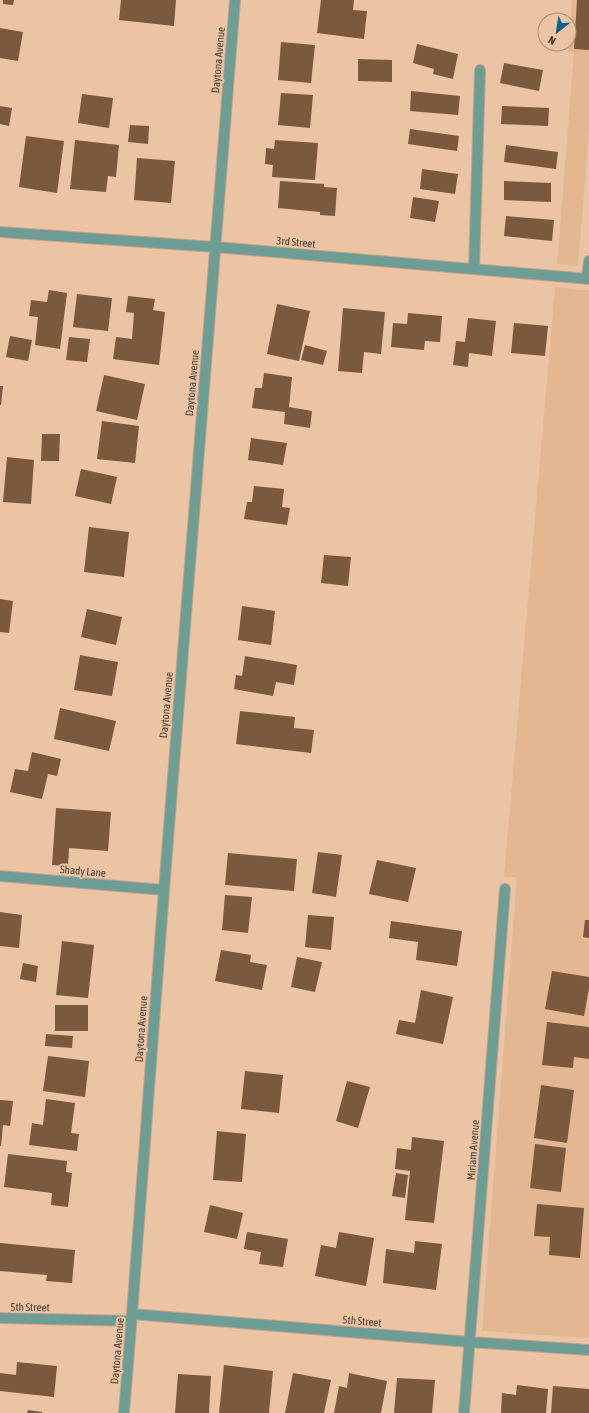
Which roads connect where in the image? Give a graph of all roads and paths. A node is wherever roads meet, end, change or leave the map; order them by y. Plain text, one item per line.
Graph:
1 (235, 0) edge
2 (480, 70) dead end
3 (0, 232) edge
4 (215, 247) junction
5 (589, 260) edge
6 (474, 269) junction
7 (588, 279) edge
8 (0, 876) edge
9 (505, 889) dead end
10 (164, 890) junction
11 (0, 1318) edge
12 (132, 1318) junction
13 (470, 1342) junction
14 (589, 1350) edge
15 (124, 1413) edge
16 (464, 1413) edge

1 - 4 street, Daytona Avenue
2 - 6 street
3 - 4 street, 3rd Street
4 - 6 street, 3rd Street
4 - 10 street, Daytona Avenue
5 - 7 street
6 - 7 street, 3rd Street
8 - 10 street, Shady Lane
9 - 13 street, Miriam Avenue
10 - 12 street, Daytona Avenue
11 - 12 street, 5th Street
12 - 13 street, 5th Street
12 - 15 street, Daytona Avenue
13 - 14 street, 5th Street
13 - 16 street, Miriam Avenue

